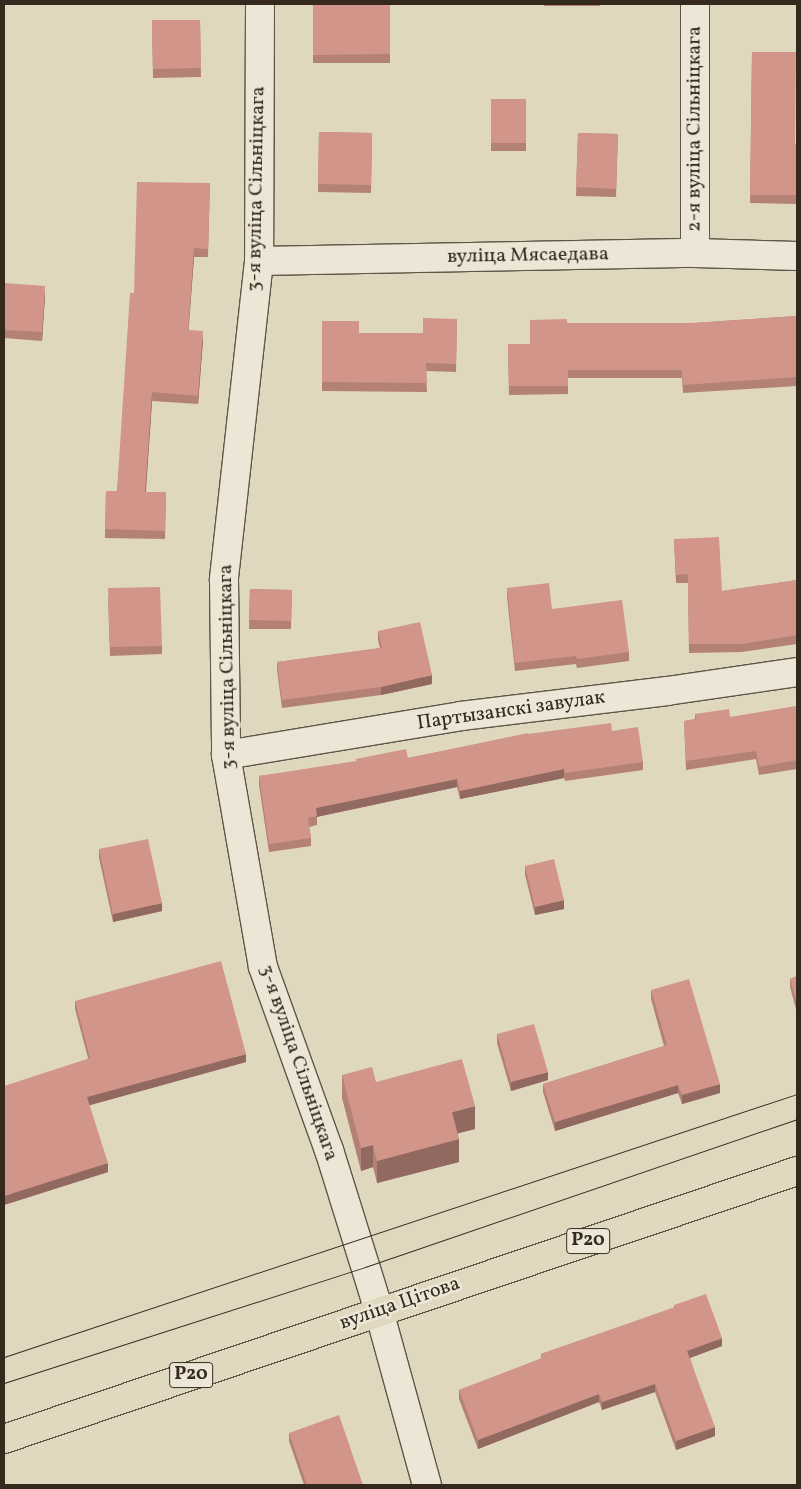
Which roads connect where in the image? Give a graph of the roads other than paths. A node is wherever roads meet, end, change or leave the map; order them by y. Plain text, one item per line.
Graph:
1 (260, 4) edge
2 (695, 4) edge
3 (695, 253) junction
4 (797, 256) edge
5 (259, 261) junction
6 (797, 672) edge
7 (226, 755) junction
8 (797, 1171) edge
9 (379, 1311) junction
10 (4, 1439) edge
11 (427, 1485) edge

1 - 5 street, 3-я вуліца Сільніцкага
2 - 3 street, 2-я вуліца Сільніцкага
3 - 4 street, вуліца Мясаедава
3 - 5 street, вуліца Мясаедава
5 - 7 street, 3-я вуліца Сільніцкага
6 - 7 street, Партызанскі завулак
7 - 9 street, 3-я вуліца Сільніцкага
8 - 9 main road, вуліца Цітова / Р20
9 - 10 main road, вуліца Цітова / Р20
9 - 11 street, 3-я вуліца Сільніцкага

